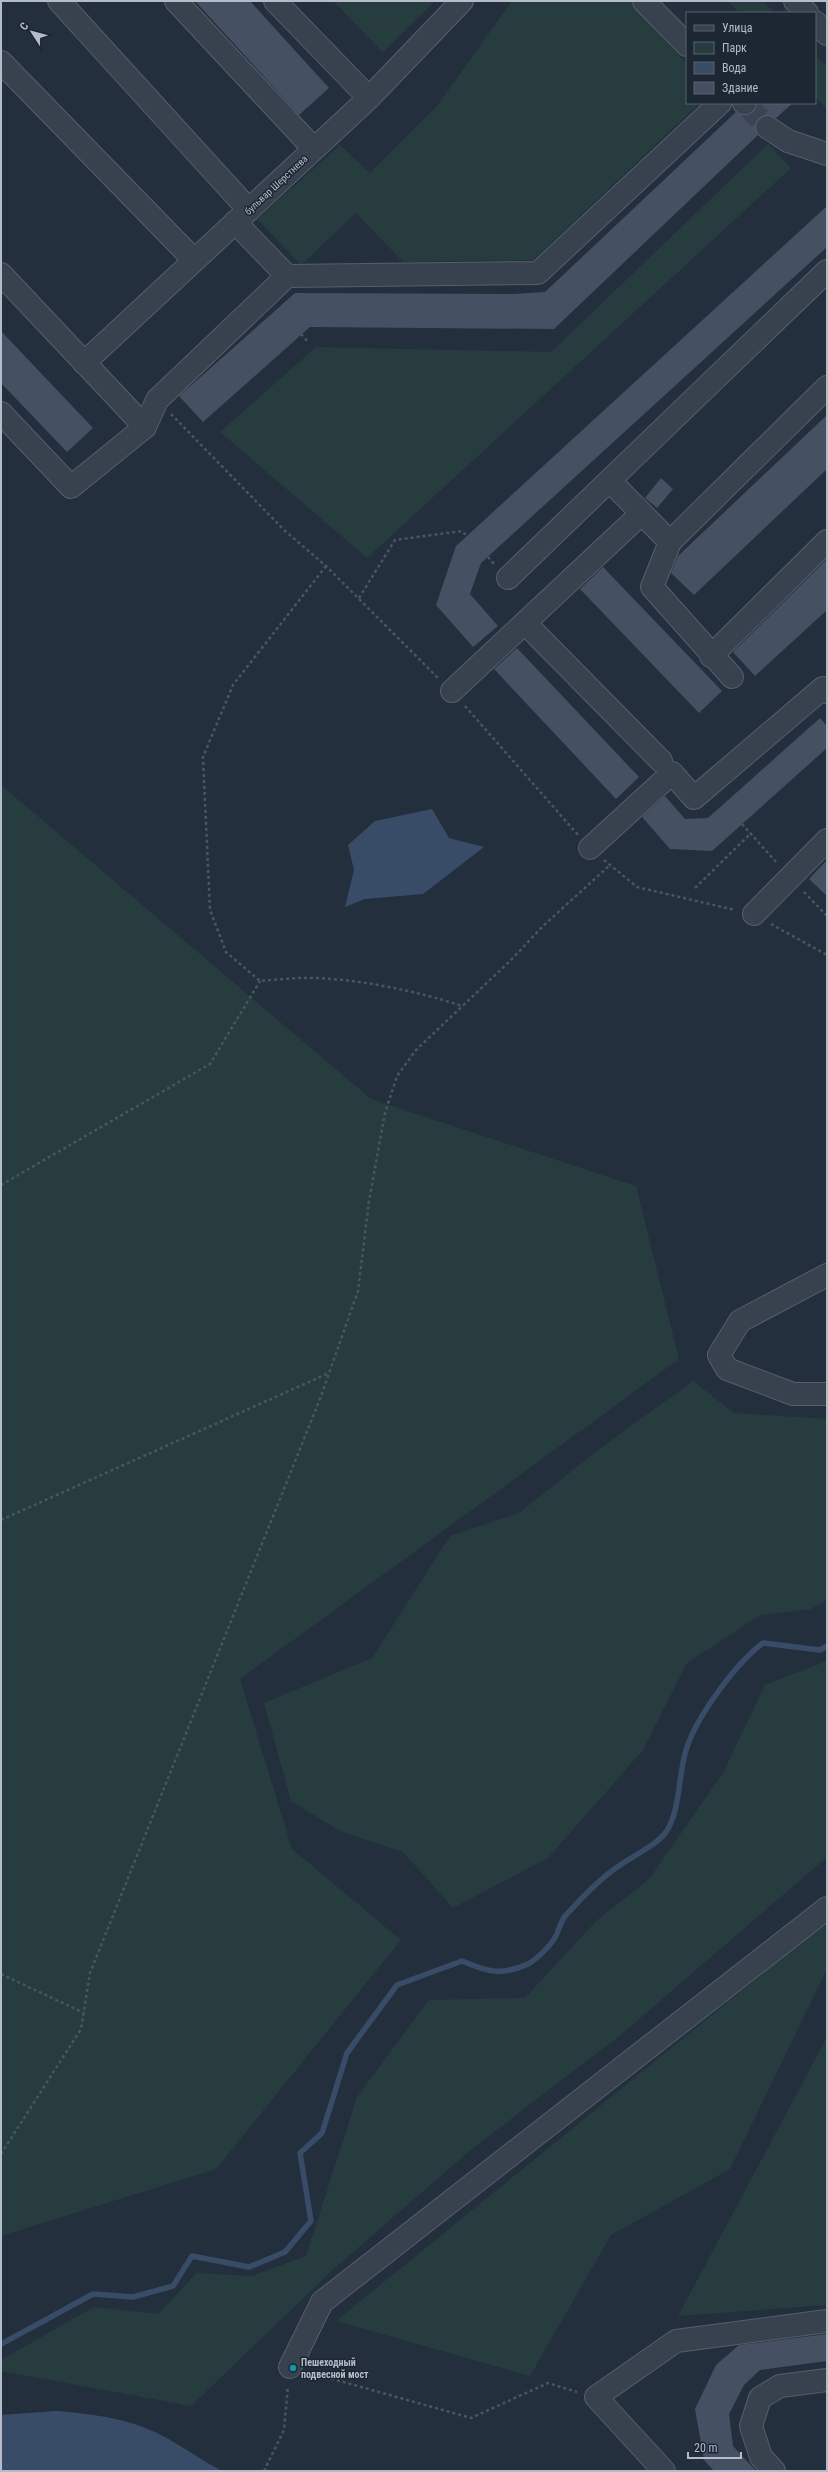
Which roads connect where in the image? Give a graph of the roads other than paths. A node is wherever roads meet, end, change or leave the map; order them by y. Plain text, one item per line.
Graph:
1 (59, 1) edge
2 (176, 1) edge
3 (462, 1) edge
4 (644, 1) edge
5 (795, 1) edge
6 (280, 3) edge
7 (805, 12) edge
8 (816, 23) edge
9 (827, 34) edge
10 (686, 44) edge
11 (1, 62) edge
12 (369, 98) junction
13 (719, 104) edge
14 (767, 127) tunnel mouth
15 (314, 149) junction
16 (827, 154) edge
17 (242, 216) junction
18 (194, 260) junction
19 (827, 271) edge
20 (1, 274) edge
21 (287, 276) junction
22 (84, 363) junction
23 (827, 387) edge
24 (1, 413) edge
25 (145, 427) junction
26 (610, 482) junction
27 (641, 514) junction
28 (827, 541) edge
29 (670, 542) junction
30 (508, 578) dead end
31 (525, 623) junction
32 (711, 656) junction
33 (732, 677) dead end
34 (452, 691) road end
35 (827, 692) edge
36 (660, 761) dead end
37 (827, 840) edge
38 (590, 848) road end
39 (754, 914) road end
40 (827, 1276) edge
41 (827, 1394) edge
42 (827, 1908) edge
43 (827, 2321) edge
44 (290, 2367) road end
45 (827, 2380) edge
46 (664, 2471) edge
47 (774, 2471) edge

1 - 17 street
2 - 15 street
3 - 12 street, бульвар Шерстнева
4 - 10 street
5 - 7 street
6 - 12 street
8 - 9 street
11 - 18 street
12 - 15 street, бульвар Шерстнева
13 - 21 street
14 - 16 street
15 - 17 street, бульвар Шерстнева
17 - 18 street, бульвар Шерстнева
17 - 21 street
18 - 22 street, бульвар Шерстнева
19 - 26 street
20 - 22 street
21 - 25 street
22 - 25 street
23 - 29 street
24 - 25 street
26 - 27 street
26 - 30 street
27 - 29 street
27 - 31 street
28 - 32 street
29 - 32 street
31 - 34 street
31 - 36 street
32 - 33 street
35 - 38 street
37 - 39 street
40 - 41 street
42 - 44 street
43 - 46 street
45 - 47 street

